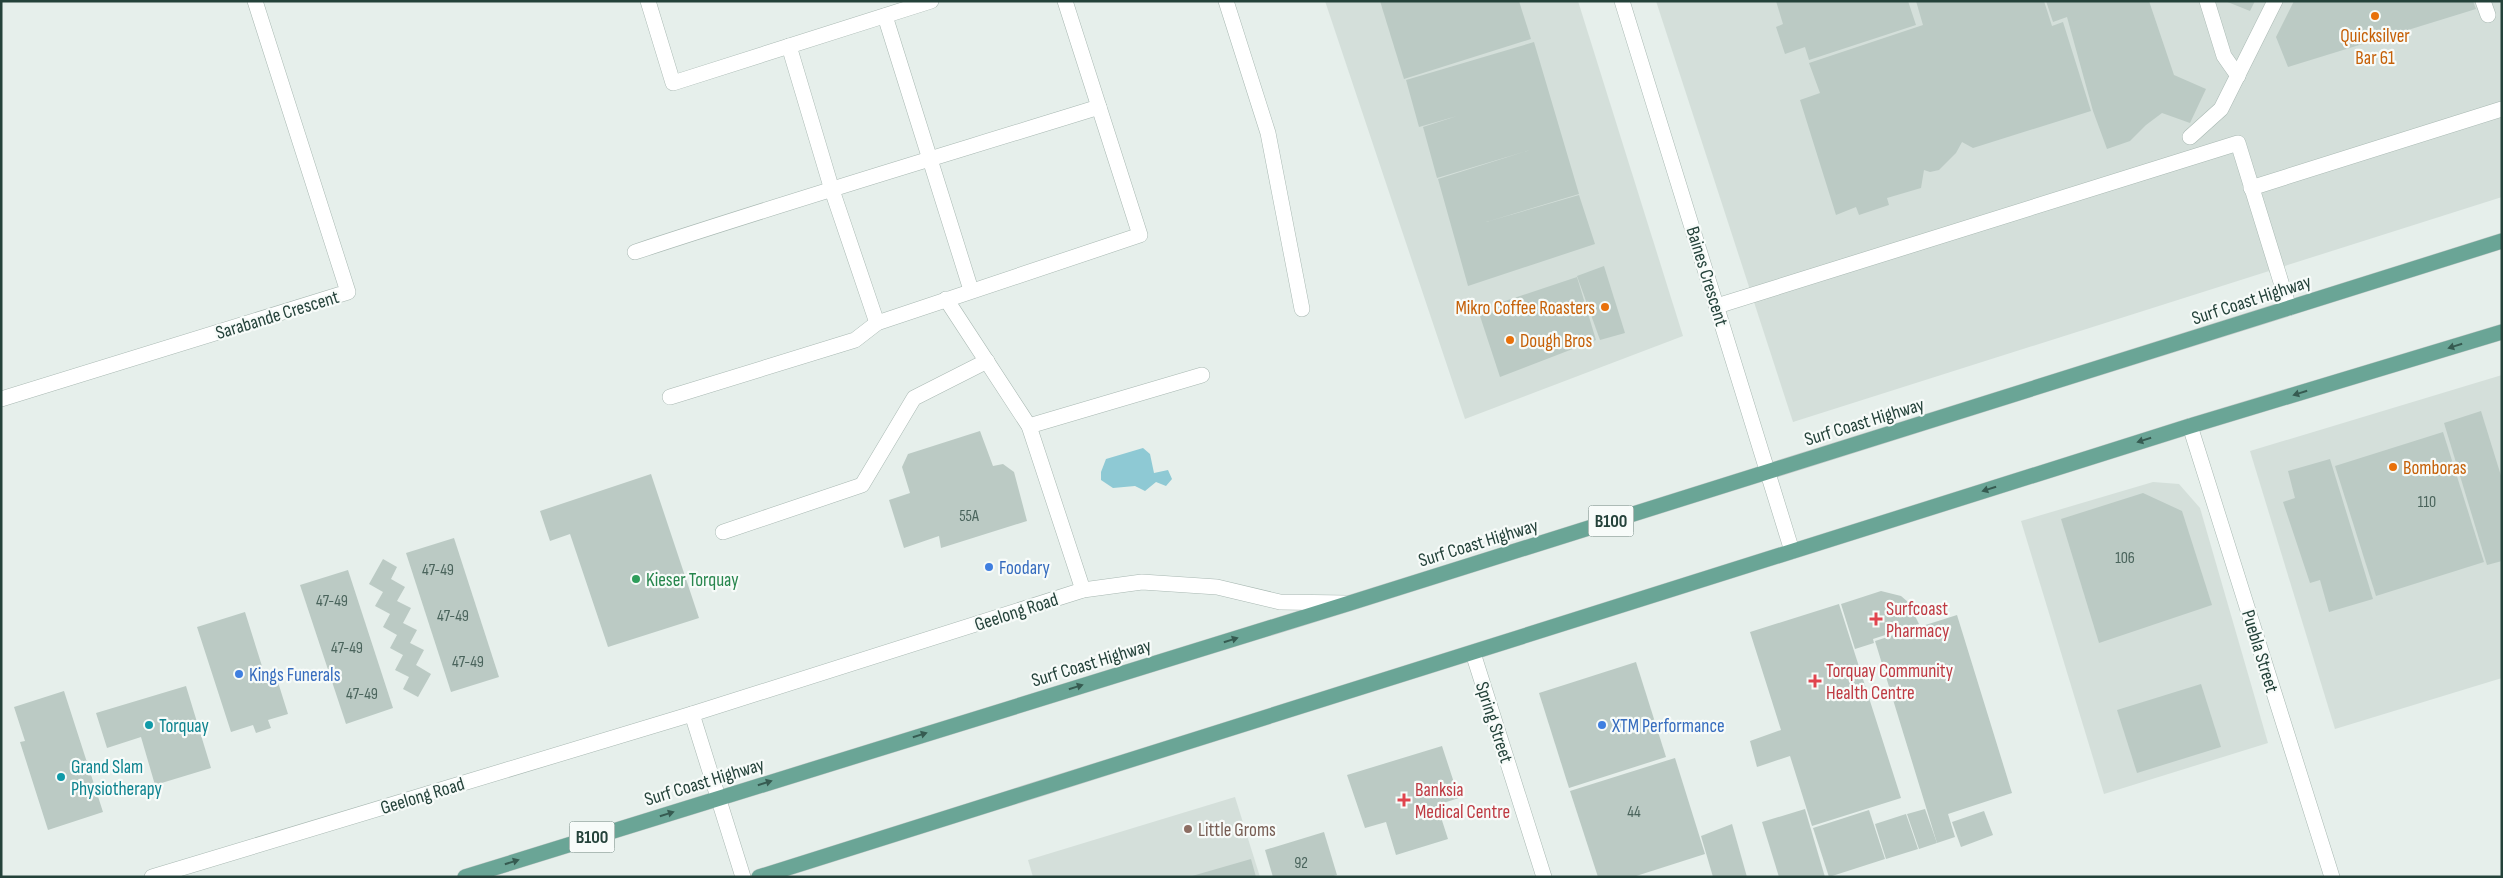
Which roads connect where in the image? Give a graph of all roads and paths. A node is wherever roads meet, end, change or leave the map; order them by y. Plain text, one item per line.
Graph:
1 (255, 1) edge
2 (648, 1) edge
3 (931, 1) edge
4 (1065, 1) edge
5 (1226, 1) edge
6 (1622, 1) edge
7 (2206, 1) edge
8 (2275, 1) edge
9 (885, 16) junction
10 (789, 46) junction
11 (2238, 76) junction
12 (1099, 107) junction
13 (2502, 109) edge
14 (2190, 137) dead end
15 (930, 160) junction
16 (2251, 188) junction
17 (832, 190) junction
18 (2502, 241) edge
19 (635, 252) dead end
20 (971, 290) junction
21 (946, 299) junction
22 (1717, 306) junction
23 (1302, 308) dead end
24 (2289, 308) junction
25 (877, 323) junction
26 (2502, 332) edge
27 (987, 361) junction
28 (1202, 375) dead end
29 (670, 397) dead end
30 (1, 399) edge
31 (1029, 426) junction
32 (2190, 426) junction
33 (1768, 472) junction
34 (723, 532) dead end
35 (1792, 551) junction
36 (1083, 590) junction
37 (1350, 603) junction
38 (1473, 652) junction
39 (692, 714) junction
40 (718, 798) junction
41 (152, 877) edge
42 (465, 877) edge
43 (742, 877) edge
44 (759, 877) edge
45 (1544, 877) edge
46 (2332, 877) edge

1 - 30 street, Sarabande Crescent
2 - 10 street
3 - 9 street
4 - 12 street
5 - 23 street
6 - 22 street, Baines Crescent
7 - 11 street
8 - 11 street
9 - 10 street
9 - 15 street
10 - 17 street
11 - 14 street
12 - 15 street
12 - 20 street
13 - 16 street
15 - 17 street
15 - 20 street
16 - 22 street
16 - 24 street
17 - 19 street
17 - 25 street
18 - 24 main road, Surf Coast Highway / B100
20 - 21 street
21 - 25 street
21 - 27 street
22 - 33 street, Baines Crescent
24 - 33 main road, Surf Coast Highway / B100
25 - 29 street
26 -> 32 main road
27 - 31 street
27 - 34 street
28 - 31 street
31 - 36 street
32 -> 35 main road
32 - 46 street, Puebla Street
33 - 35 street, Baines Crescent
33 - 37 main road, Surf Coast Highway / B100
35 - 38 main road
36 - 37 street, Geelong Road
36 - 39 street, Geelong Road
40 -> 37 main road, Surf Coast Highway / B100
38 - 44 main road
38 - 45 street, Spring Street
39 - 40 street
39 - 41 street, Geelong Road
42 -> 40 main road, Surf Coast Highway / B100
40 - 43 street

